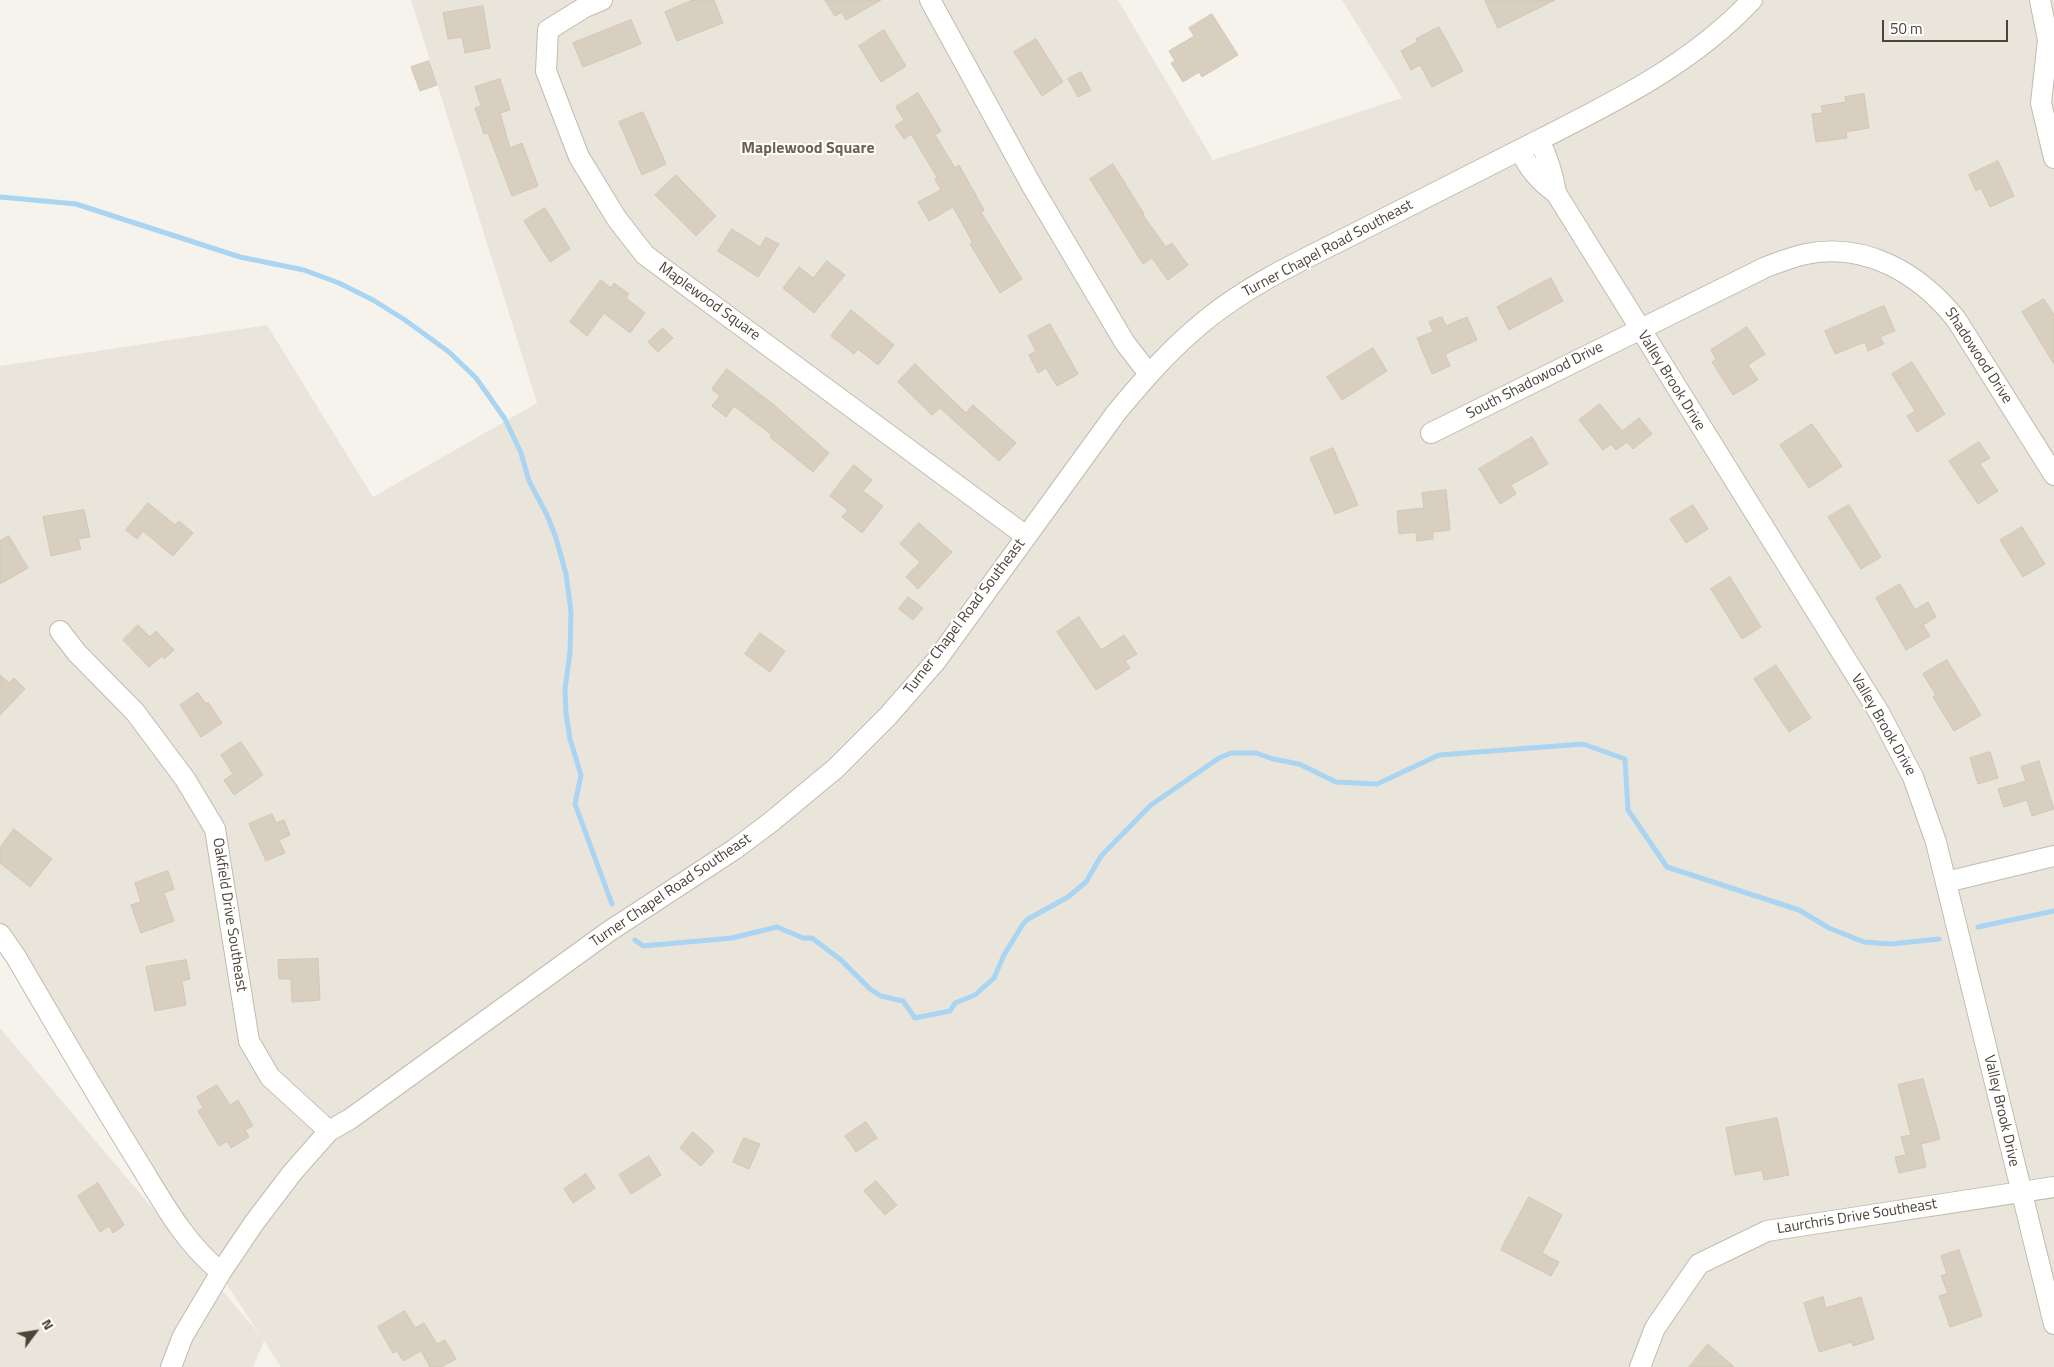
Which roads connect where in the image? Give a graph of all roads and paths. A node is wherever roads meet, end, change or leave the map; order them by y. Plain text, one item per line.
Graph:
1 (602, 0) edge
2 (930, 0) edge
3 (1752, 0) edge
4 (2040, 0) edge
5 (1539, 140) junction
6 (1520, 150) junction
7 (2054, 158) edge
8 (1556, 193) junction
9 (1639, 329) junction
10 (1149, 374) junction
11 (1431, 433) dead end
12 (2054, 475) edge
13 (1026, 536) junction
14 (60, 631) dead end
15 (2054, 856) edge
16 (1946, 882) junction
17 (0, 934) edge
18 (329, 1130) junction
19 (2054, 1187) edge
20 (2020, 1191) junction
21 (221, 1272) junction
22 (2054, 1324) edge
23 (170, 1367) edge
24 (1640, 1367) edge

1 - 13 street, Maplewood Square
2 - 10 street
3 - 5 street, Turner Chapel Road Southeast
4 - 7 street
5 - 6 street, Turner Chapel Road Southeast
5 - 8 street, Valley Brook Drive
6 - 8 street, Valley Brook Drive
6 - 10 street, Turner Chapel Road Southeast
8 - 9 street, Valley Brook Drive
9 - 11 street, South Shadowood Drive
9 - 12 street, Shadowood Drive
9 - 16 street, Valley Brook Drive
10 - 13 street, Turner Chapel Road Southeast
13 - 18 street, Turner Chapel Road Southeast
14 - 18 street, Oakfield Drive Southeast
15 - 16 street
16 - 20 street, Valley Brook Drive
17 - 21 street
18 - 21 street, Turner Chapel Road Southeast
19 - 20 street, Laurchris Drive Southeast
20 - 22 street, Valley Brook Drive
20 - 24 street, Laurchris Drive Southeast
21 - 23 street, Turner Chapel Road Southeast

